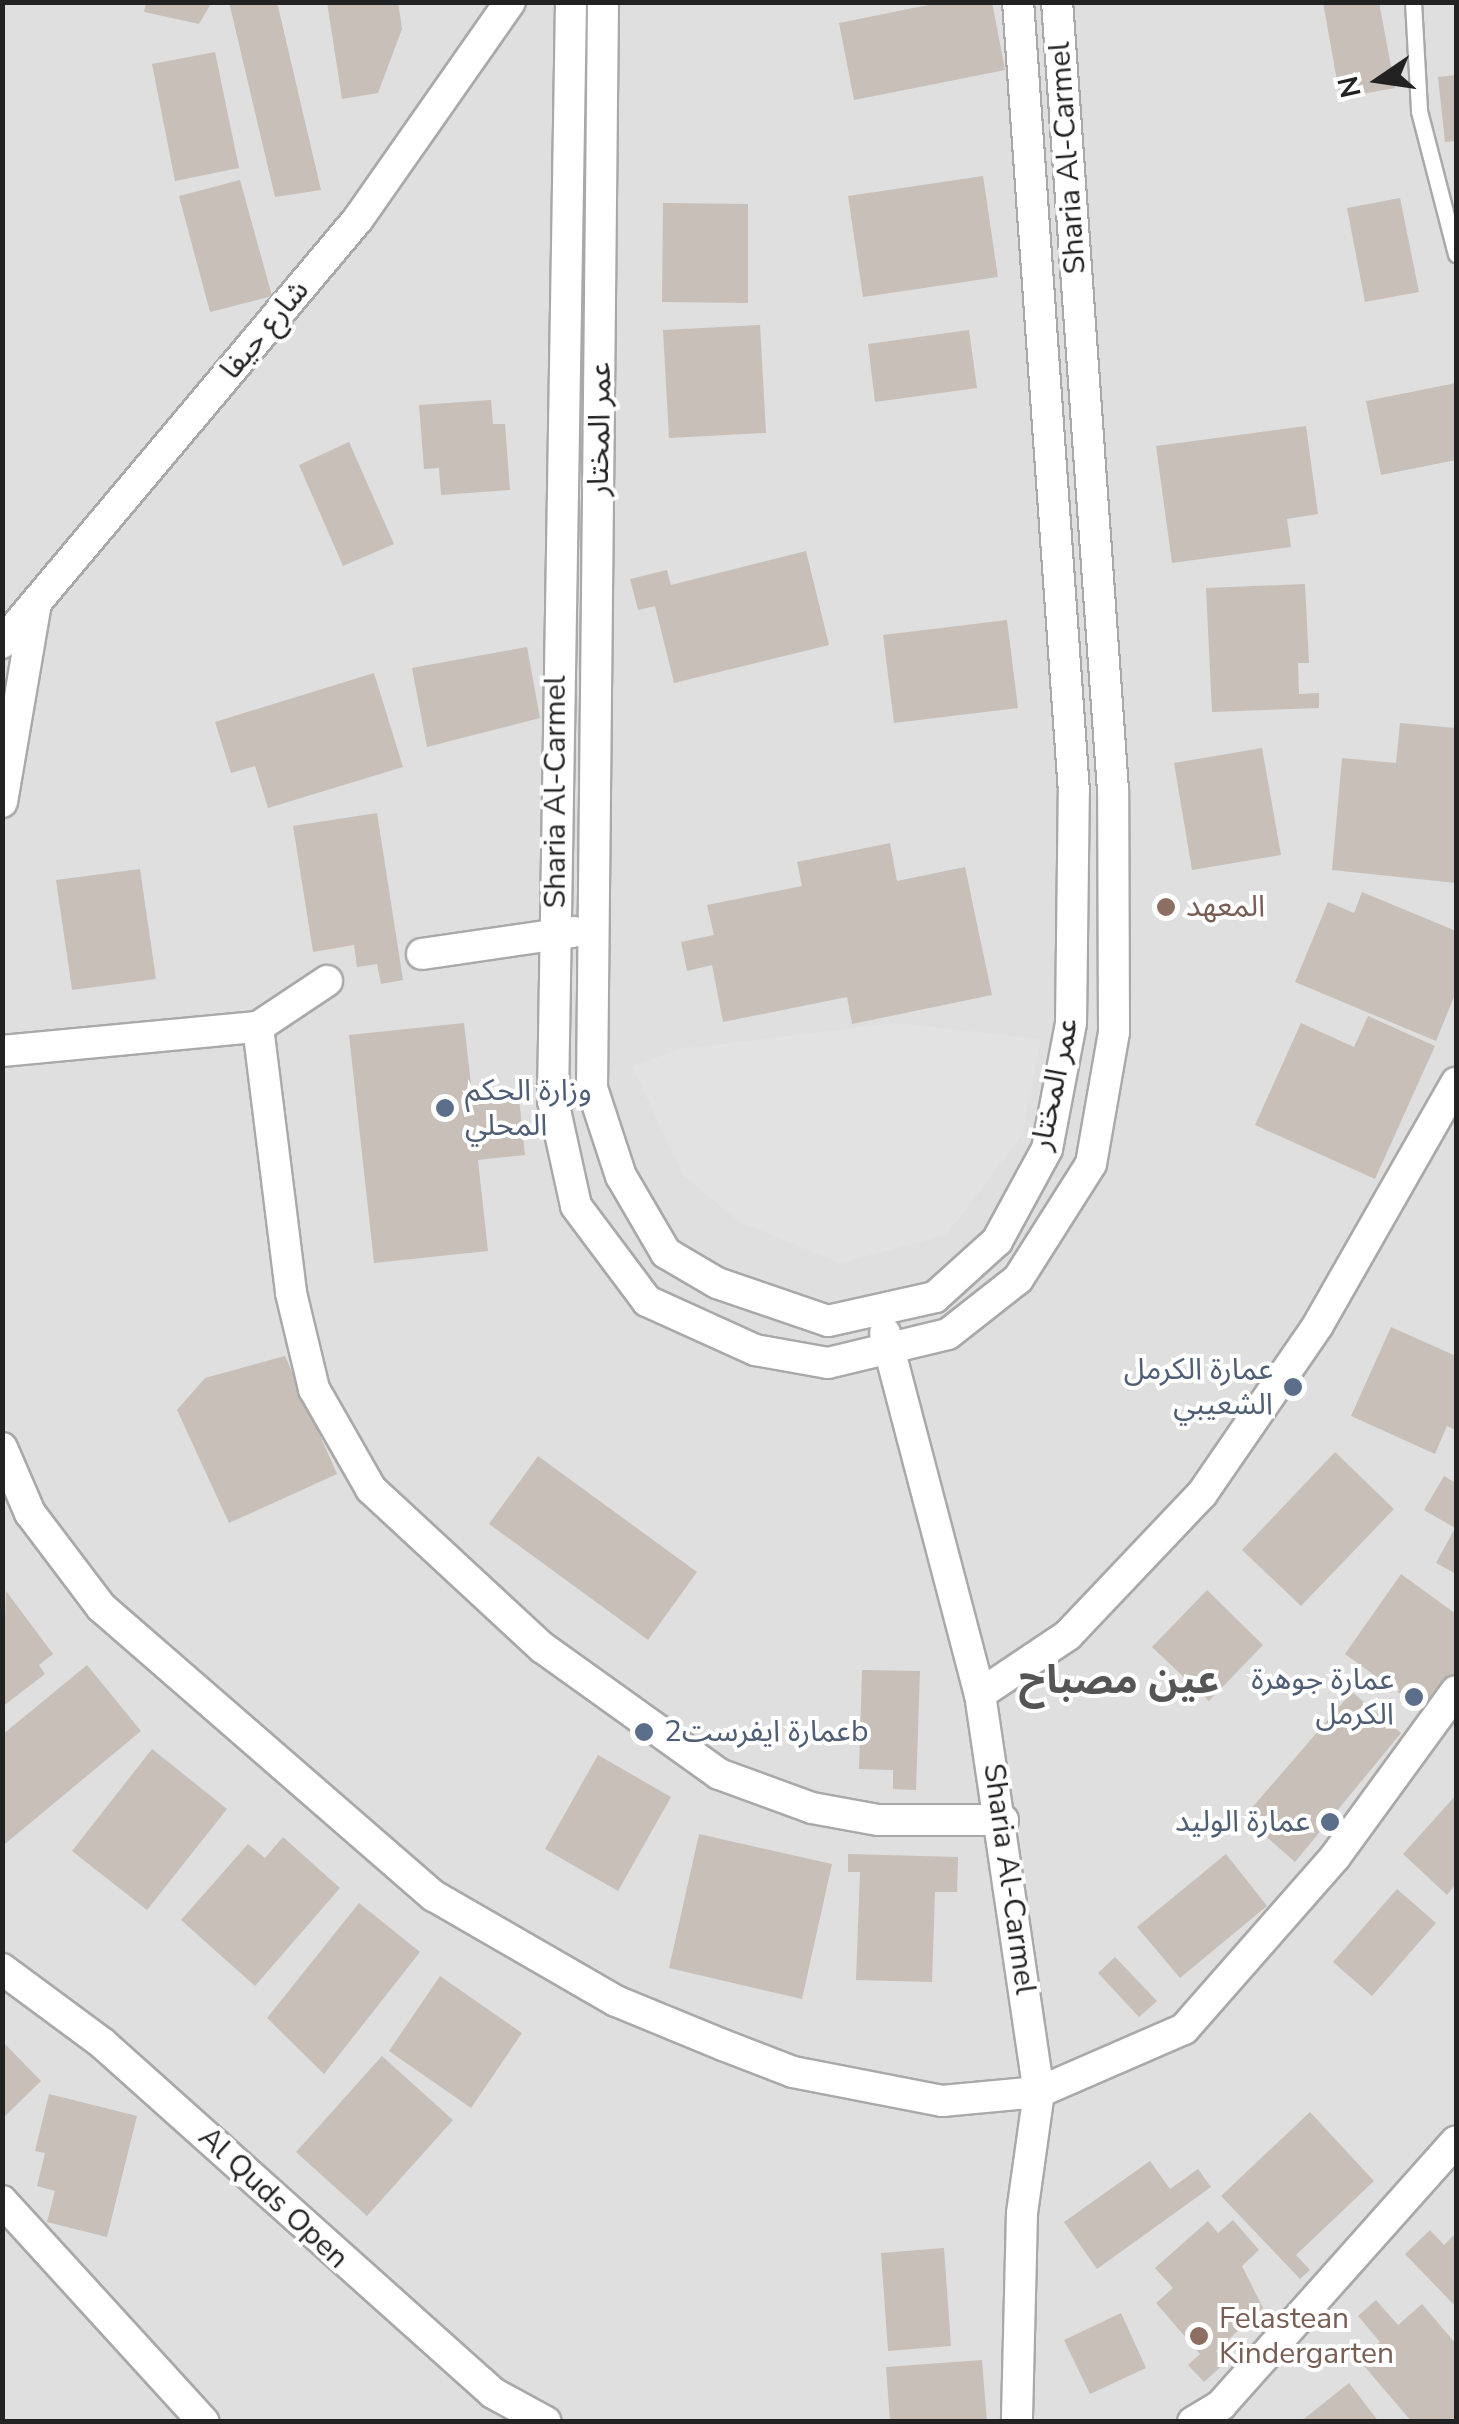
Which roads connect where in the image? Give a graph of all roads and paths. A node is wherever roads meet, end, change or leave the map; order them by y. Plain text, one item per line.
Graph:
1 (603, 2) edge
2 (1018, 2) edge
3 (1057, 2) edge
4 (1413, 2) edge
5 (513, 5) edge
6 (564, 7) edge
7 (1456, 254) edge
8 (36, 604) junction
9 (2, 643) edge
10 (2, 802) edge
11 (594, 924) junction
12 (555, 939) junction
13 (422, 954) dead end
14 (327, 981) dead end
15 (258, 1027) junction
16 (2, 1051) edge
17 (1456, 1083) edge
18 (878, 1310) junction
19 (889, 1348) junction
20 (2, 1448) edge
21 (1456, 1692) edge
22 (980, 1694) junction
23 (1004, 1820) junction
24 (2, 1969) edge
25 (1038, 2092) junction
26 (1456, 2141) edge
27 (2, 2200) edge
28 (204, 2422) edge
29 (546, 2422) edge
30 (1017, 2422) edge
31 (1193, 2422) edge

1 - 11 street, عمر المختار
2 - 18 street, عمر المختار
3 - 19 street, Sharia Al-Carmel
4 - 7 lane
5 - 8 street, شارع حيفا
6 - 12 street, Sharia Al-Carmel
8 - 9 street, شارع حيفا
8 - 10 street
11 - 12 street
11 - 18 street, عمر المختار
12 - 13 street
12 - 19 street, Sharia Al-Carmel
14 - 15 street
15 - 16 street
15 - 23 street
17 - 22 street
18 - 19 street, Sharia Al-Carmel
19 - 22 street, Sharia Al-Carmel
20 - 25 street
21 - 25 street
22 - 23 street, Sharia Al-Carmel
23 - 25 street, Sharia Al-Carmel
24 - 29 street, Al Quds Open
25 - 30 street, Sharia Al-Carmel
26 - 31 street
27 - 28 street

